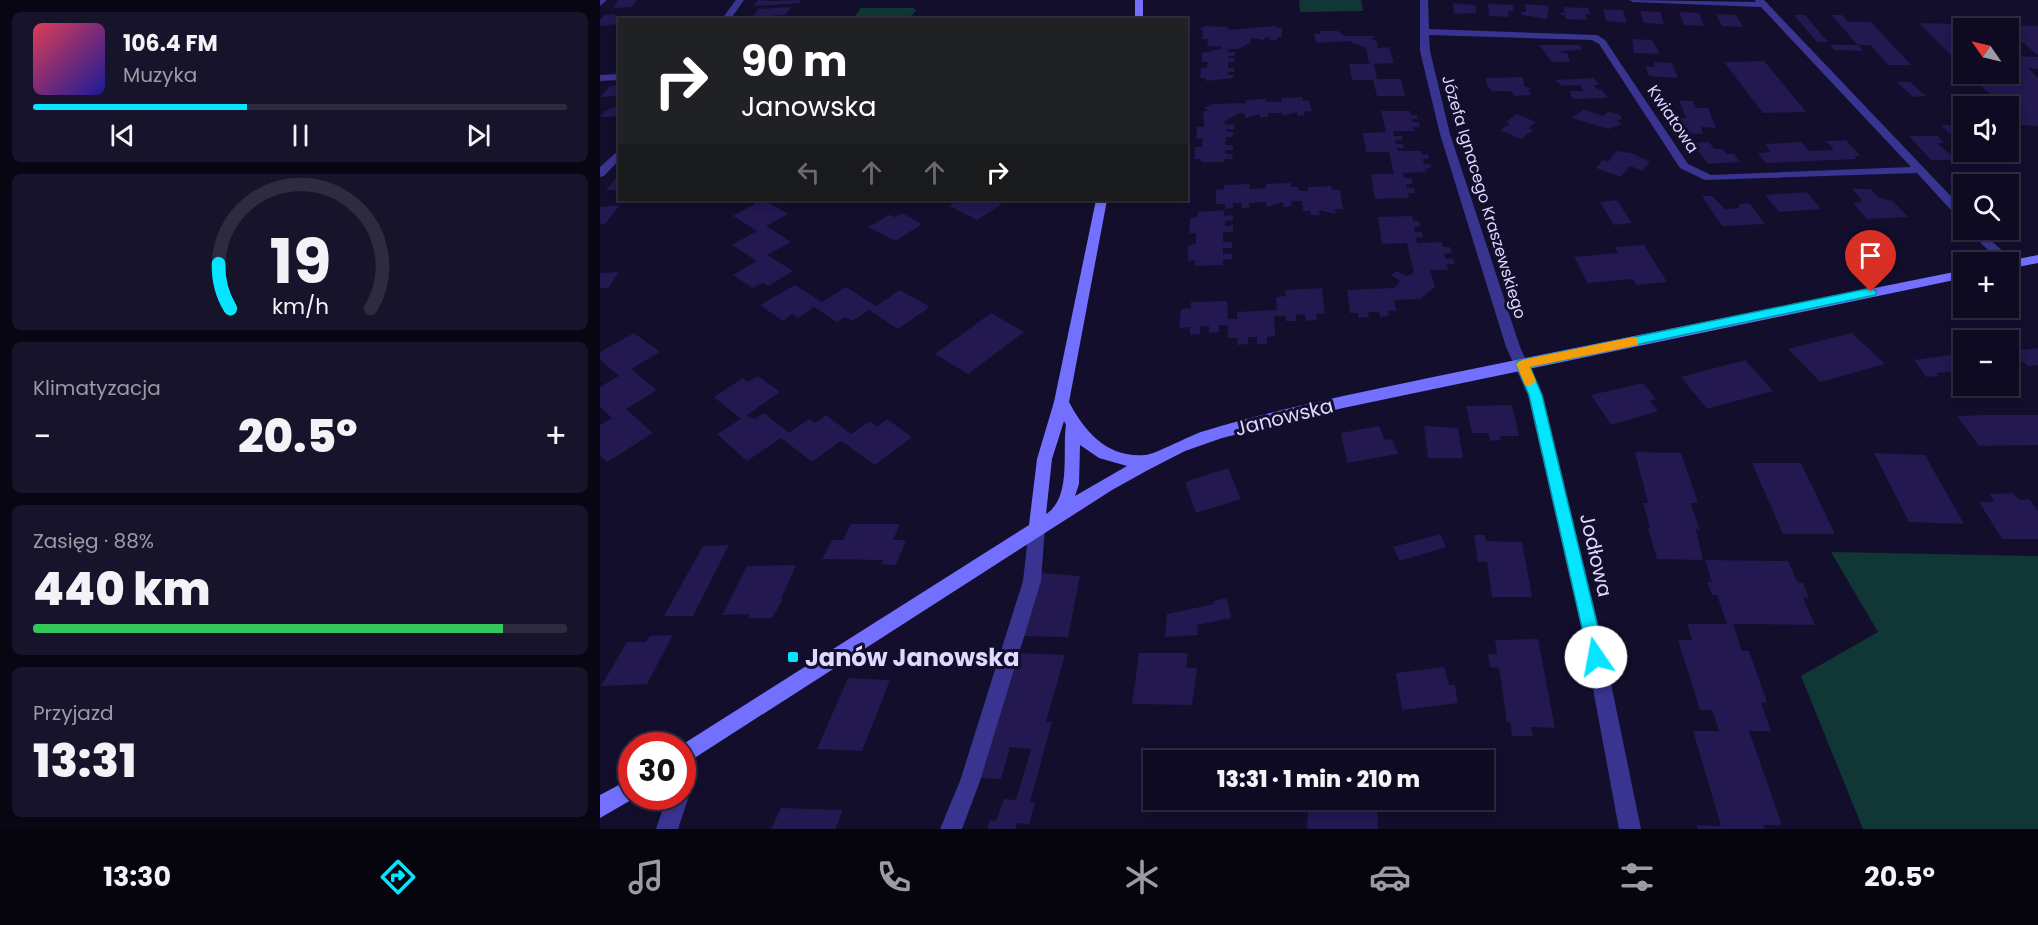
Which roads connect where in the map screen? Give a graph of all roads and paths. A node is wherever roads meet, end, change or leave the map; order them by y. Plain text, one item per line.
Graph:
1 (740, 0) edge
2 (1138, 0) edge
3 (1424, 0) edge
4 (1633, 0) edge
5 (1761, 3) edge
6 (726, 18) edge
7 (1139, 18) edge
8 (1424, 32) junction
9 (618, 77) edge
10 (600, 78) edge
11 (618, 154) edge
12 (1919, 170) junction
13 (600, 174) edge
14 (1101, 201) edge
15 (1953, 206) edge
16 (1984, 240) edge
17 (1996, 252) edge
18 (2038, 259) edge
19 (2019, 262) edge
20 (1953, 276) edge
21 (1522, 364) junction
22 (1063, 404) junction
23 (1073, 426) junction
24 (1147, 462) junction
25 (1061, 513) junction
26 (1037, 528) junction
27 (696, 747) edge
28 (618, 796) edge
29 (600, 807) edge
30 (674, 810) edge
31 (668, 829) edge
32 (951, 829) edge
33 (1630, 829) edge

1 - 6 street
2 - 7 street
3 - 8 street, Józefa Ignacego Kraszewskiego
4 - 5 street
5 - 12 street
8 - 12 street, Kwiatowa
8 - 21 street, Józefa Ignacego Kraszewskiego
9 - 10 street
11 - 13 street
12 - 15 street
14 - 22 street
16 - 17 street
18 - 19 street
20 - 21 street, Janowska
21 - 24 street, Janowska
21 - 33 street, Jodłowa
22 - 23 street
22 - 26 street
23 - 24 street
23 - 25 street
24 - 25 street, Janowska
25 - 26 street, Janowska
26 - 27 street, Janowska
26 - 32 street
28 - 29 street
30 - 31 street

